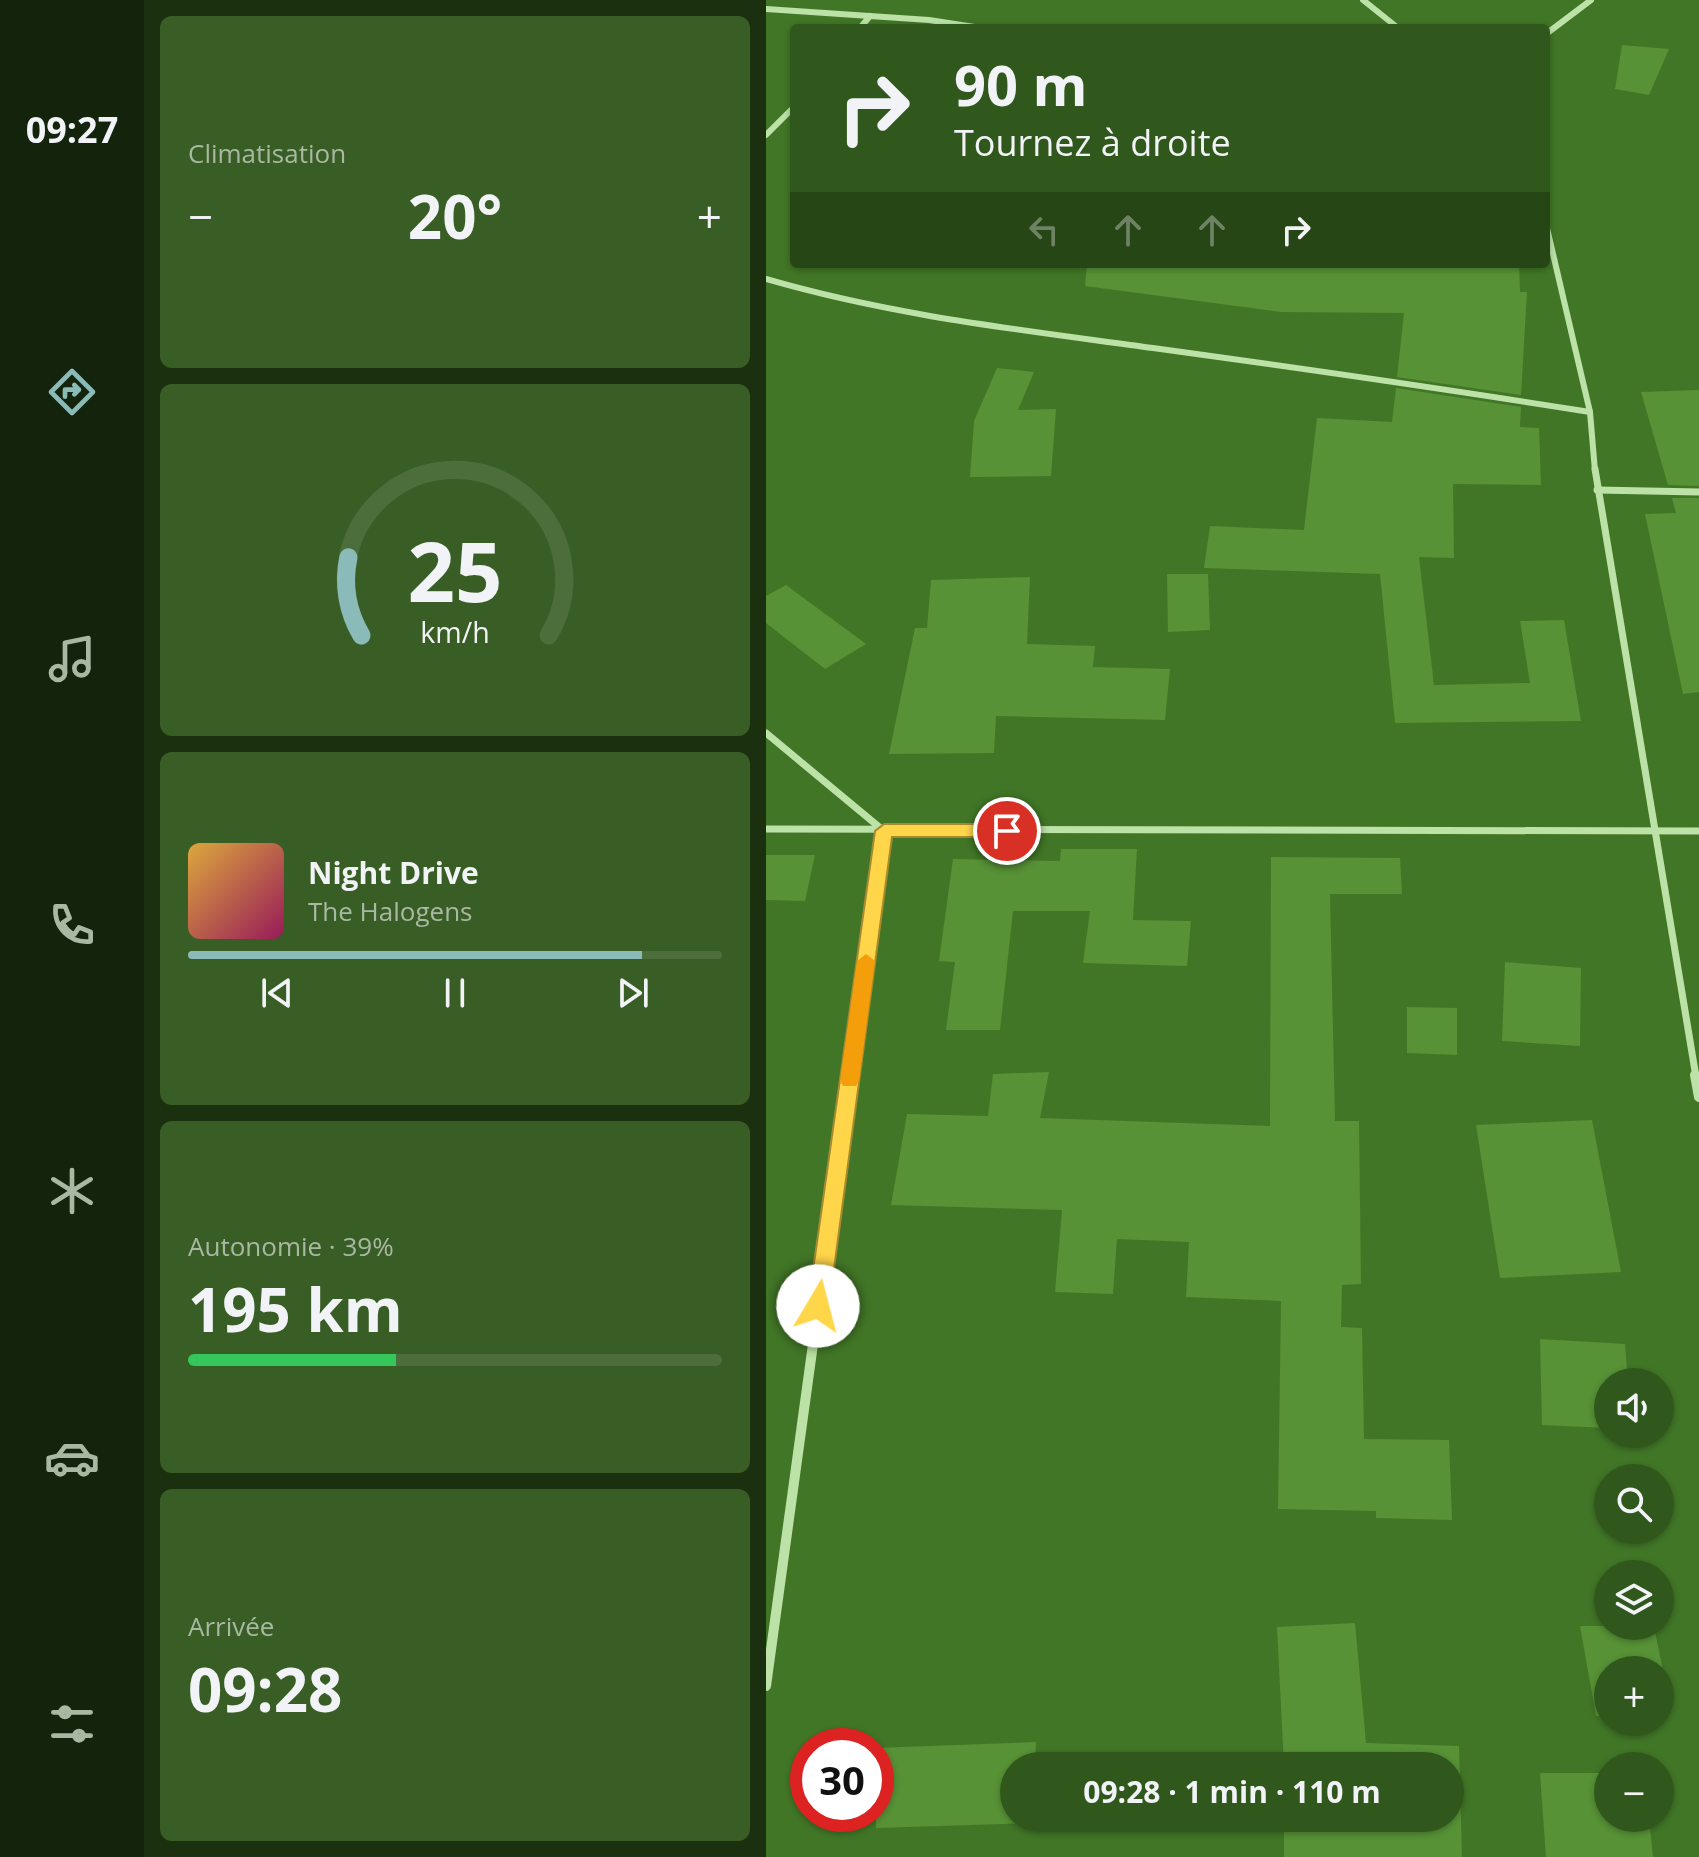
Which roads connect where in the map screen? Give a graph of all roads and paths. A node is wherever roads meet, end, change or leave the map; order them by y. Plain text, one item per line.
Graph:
1 (1363, 0) edge
2 (1591, 0) edge
3 (766, 9) edge
4 (870, 16) junction
5 (863, 24) edge
6 (944, 24) edge
7 (1393, 24) edge
8 (1550, 31) edge
9 (790, 111) edge
10 (766, 135) edge
11 (1550, 241) edge
12 (766, 279) edge
13 (1590, 412) junction
14 (1597, 490) junction
15 (1699, 492) edge
16 (766, 733) edge
17 (766, 829) edge
18 (884, 831) junction
19 (1655, 831) junction
20 (1699, 831) edge
21 (1699, 1097) edge
22 (766, 1686) edge

1 - 7 street
2 - 8 street
3 - 4 street
4 - 5 street
4 - 6 street
9 - 10 street
11 - 13 street
12 - 13 street
13 - 14 street
14 - 15 street
14 - 19 street
16 - 18 street
17 - 18 street
18 - 19 street
18 - 22 street
19 - 20 street
19 - 21 street

